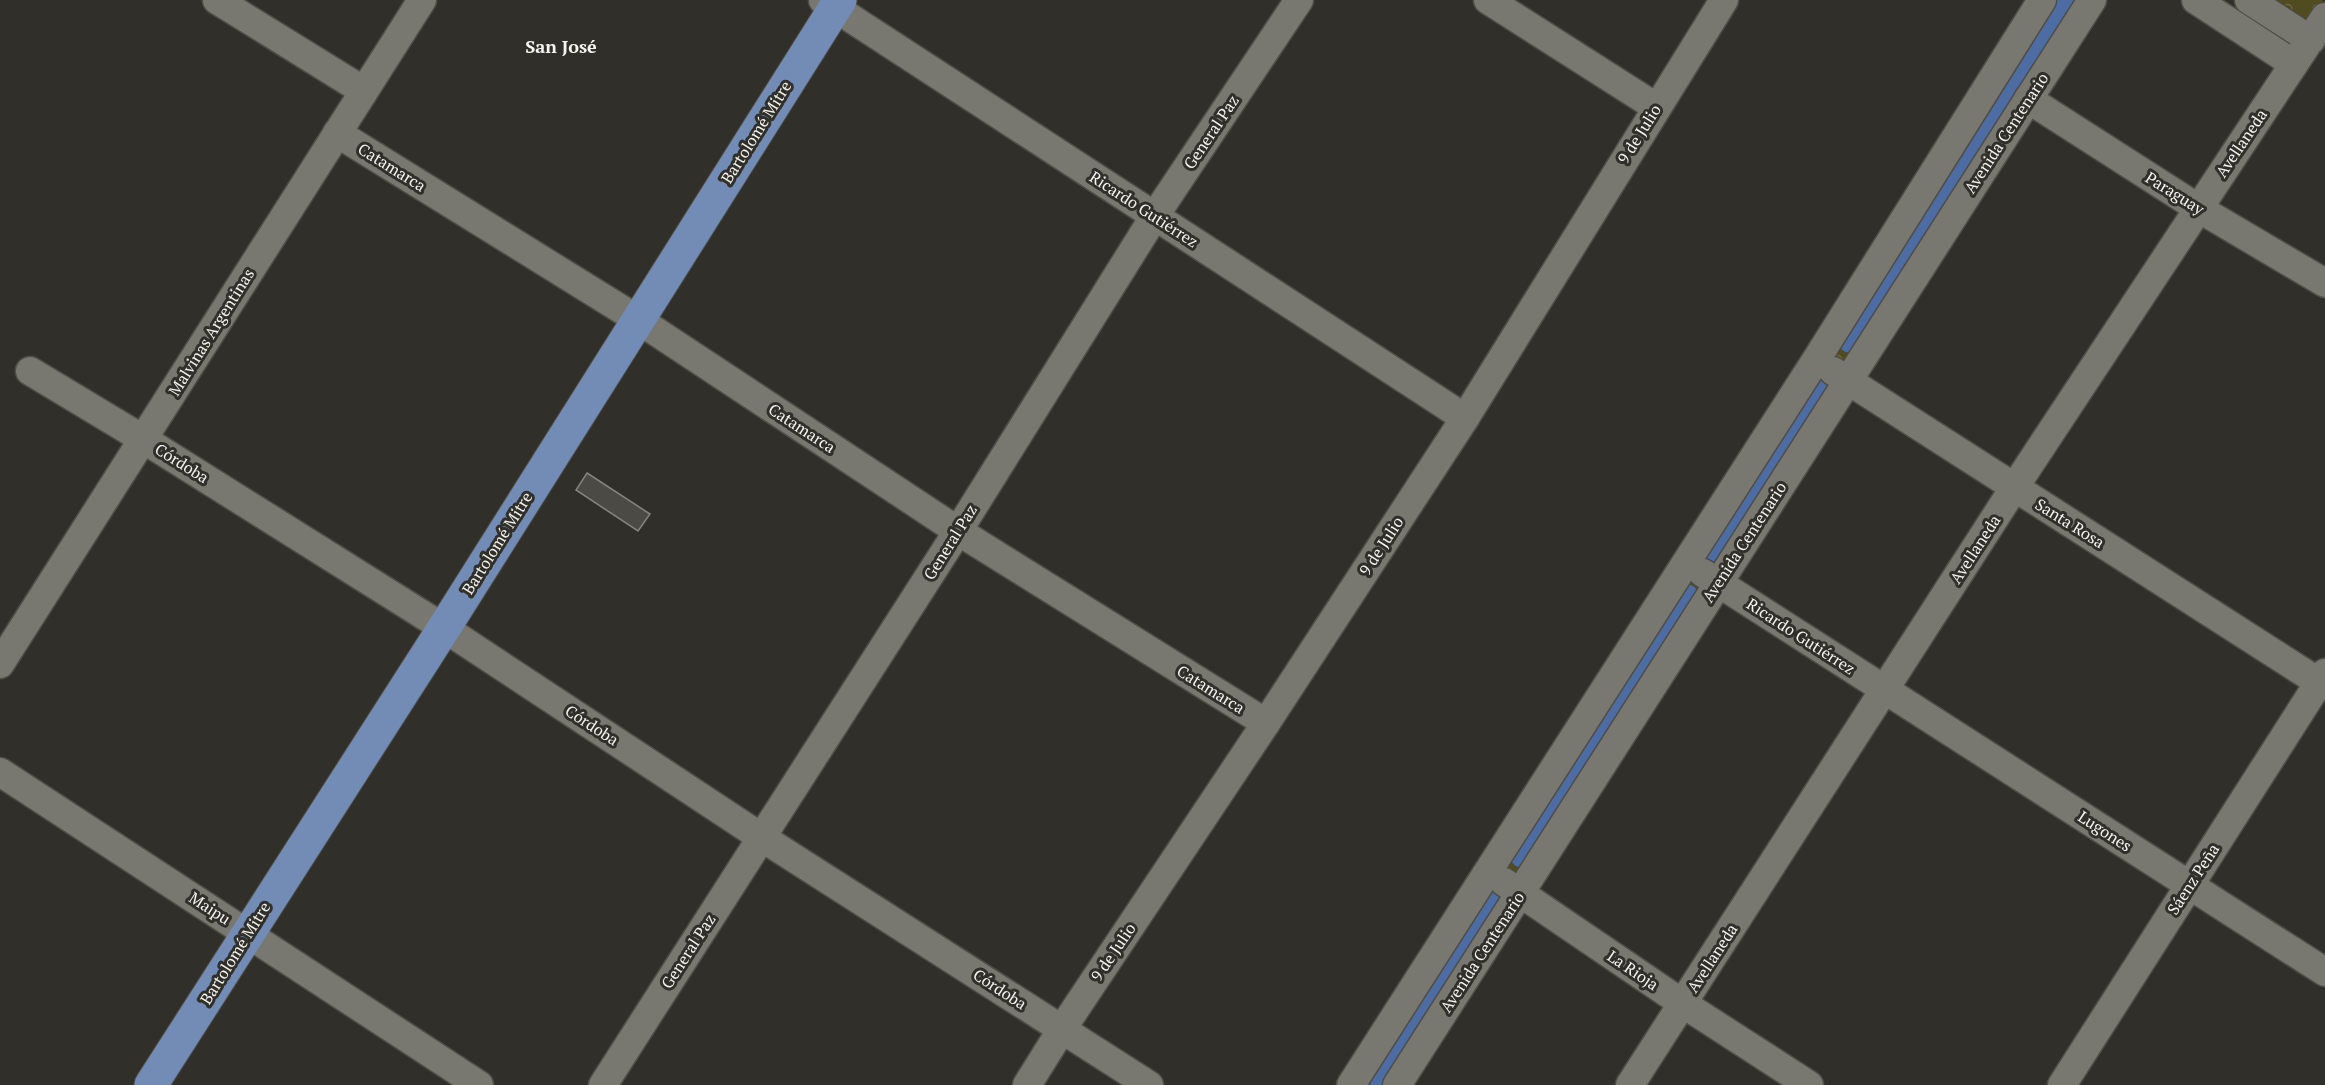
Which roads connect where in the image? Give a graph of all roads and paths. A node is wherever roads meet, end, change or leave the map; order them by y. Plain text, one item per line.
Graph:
1 (217, 0) edge
2 (422, 0) edge
3 (1299, 0) edge
4 (1488, 0) edge
5 (1724, 0) edge
6 (2042, 0) edge
7 (2092, 0) edge
8 (2196, 0) edge
9 (2249, 0) edge
10 (833, 2) edge
11 (2318, 28) edge
12 (2294, 64) junction
13 (364, 91) junction
14 (2028, 99) junction
15 (1656, 107) junction
16 (338, 133) junction
17 (2198, 208) junction
18 (1154, 217) junction
19 (2325, 283) edge
20 (636, 320) junction
21 (1816, 360) junction
22 (30, 371) dead end
23 (1848, 381) junction
24 (1465, 418) junction
25 (143, 439) junction
26 (2014, 488) junction
27 (958, 531) junction
28 (1686, 562) junction
29 (1718, 583) junction
30 (444, 628) junction
31 (0, 664) edge
32 (2323, 680) edge
33 (1885, 691) junction
34 (1266, 723) junction
35 (0, 772) edge
36 (761, 837) junction
37 (1488, 871) junction
38 (2189, 885) junction
39 (1520, 893) junction
40 (247, 933) junction
41 (2325, 972) edge
42 (1682, 1003) junction
43 (1062, 1029) junction
44 (151, 1085) edge
45 (479, 1085) edge
46 (603, 1085) edge
47 (1027, 1085) edge
48 (1149, 1085) edge
49 (1351, 1085) edge
50 (1397, 1085) edge
51 (1630, 1085) edge
52 (1809, 1085) edge
53 (2062, 1085) edge

1 - 13 street
2 - 13 street, Malvinas Argentinas
3 - 18 street, General Paz
4 - 15 street
5 - 15 street, 9 de Julio
6 - 21 street
7 - 14 street, Avenida Centenario
8 - 12 street
9 - 11 street
10 - 18 street, Ricardo Gutiérrez
10 - 20 main road, Bartolomé Mitre
11 - 12 street, Avellaneda
12 - 17 street, Avellaneda
13 - 16 street, Malvinas Argentinas
14 - 17 street, Paraguay
14 - 23 street, Avenida Centenario
15 - 24 street, 9 de Julio
16 - 20 street, Catamarca
16 - 25 street, Malvinas Argentinas
17 - 19 street, Paraguay
17 - 26 street, Avellaneda
18 - 24 street, Ricardo Gutiérrez
18 - 27 street, General Paz
20 - 27 street, Catamarca
20 - 30 main road, Bartolomé Mitre
21 - 23 street, Santa Rosa
21 - 28 street
22 - 25 street, Córdoba
23 - 26 street, Santa Rosa
23 - 29 street, Avenida Centenario
24 - 34 street, 9 de Julio
25 - 30 street, Córdoba
25 - 31 street, Malvinas Argentinas
26 - 32 street, Santa Rosa
26 - 33 street, Avellaneda
27 - 34 street, Catamarca
27 - 36 street, General Paz
28 - 29 street, Ricardo Gutiérrez
28 - 37 street
29 - 33 street, Ricardo Gutiérrez
29 - 39 street, Avenida Centenario
30 - 36 street, Córdoba
30 - 40 main road, Bartolomé Mitre
32 - 38 street, Sáenz Peña
33 - 38 street, Lugones
33 - 42 street, Avellaneda
34 - 43 street, 9 de Julio
35 - 40 street, Maipu
36 - 43 street, Córdoba
36 - 46 street, General Paz
37 - 39 street, La Rioja
37 - 49 street
38 - 41 street, Lugones
38 - 53 street, Sáenz Peña
39 - 42 street, La Rioja
39 - 50 street, Avenida Centenario
40 - 44 main road, Bartolomé Mitre
40 - 45 street, Maipu
42 - 51 street, Avellaneda
42 - 52 street, La Rioja
43 - 47 street, 9 de Julio
43 - 48 street, Córdoba

